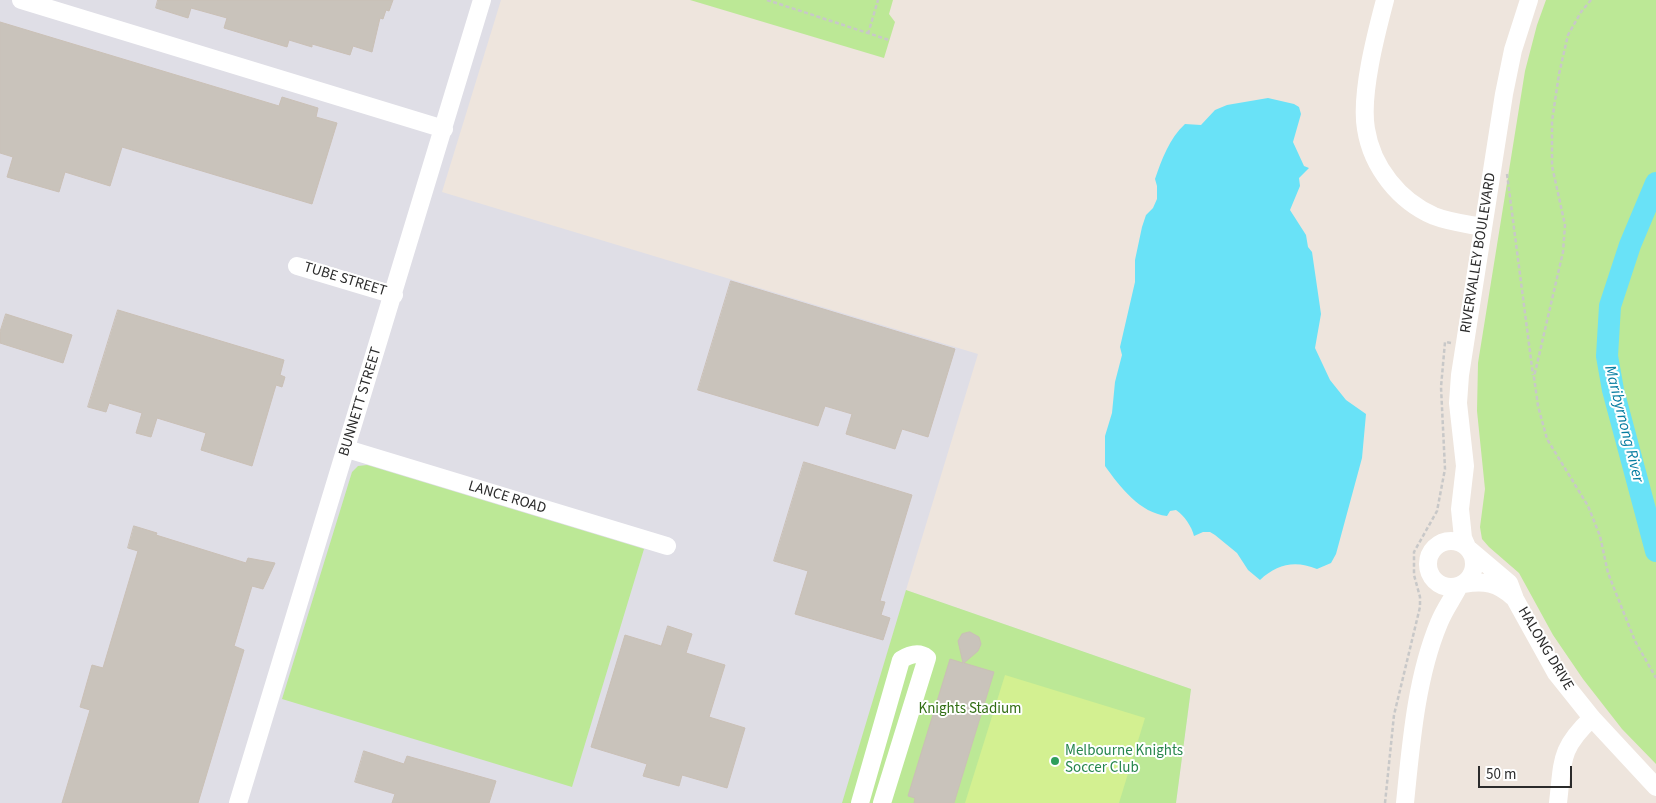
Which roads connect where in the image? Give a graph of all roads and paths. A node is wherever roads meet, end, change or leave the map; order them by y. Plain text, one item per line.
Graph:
1 (21, 0) edge
2 (482, 0) edge
3 (767, 0) edge
4 (878, 0) edge
5 (1385, 0) edge
6 (1529, 0) edge
7 (1591, 0) edge
8 (868, 34) junction
9 (890, 40) dead end
10 (444, 129) junction
11 (1507, 173) dead end
12 (1483, 227) junction
13 (297, 266) dead end
14 (394, 295) junction
15 (1534, 377) junction
16 (347, 449) junction
17 (1460, 509) junction
18 (667, 546) dead end
19 (1468, 548) junction
20 (1434, 549) junction
21 (1432, 578) junction
22 (1462, 585) junction
23 (1515, 599) junction
24 (1435, 632) junction
25 (1656, 678) edge
26 (1592, 718) junction
27 (1656, 787) edge
28 (238, 803) edge
29 (860, 803) edge
30 (882, 803) edge
31 (1405, 803) edge
32 (1558, 803) edge

1 - 10 street
2 - 10 street, BUNNETT STREET
3 - 8 path
4 - 8 path
5 - 12 street
6 - 12 street, RIVERVALLEY BOULEVARD
7 - 15 path
8 - 9 path
10 - 14 street, BUNNETT STREET
11 - 15 path
12 - 17 street, RIVERVALLEY BOULEVARD
13 - 14 street, TUBE STREET
14 - 16 street, BUNNETT STREET
15 - 25 path
16 - 18 street, LANCE ROAD
16 - 28 street, BUNNETT STREET
17 - 19 street, RIVERVALLEY BOULEVARD
17 - 20 street, RIVERVALLEY BOULEVARD
19 - 20 street
19 - 22 street
19 - 23 street, HALONG DRIVE
20 - 21 street
21 - 22 street
21 - 24 street
22 - 23 street, HALONG DRIVE
22 - 24 street
23 - 26 street, HALONG DRIVE
24 - 31 street
26 - 27 street, HALONG DRIVE
26 - 32 street
29 - 30 street

